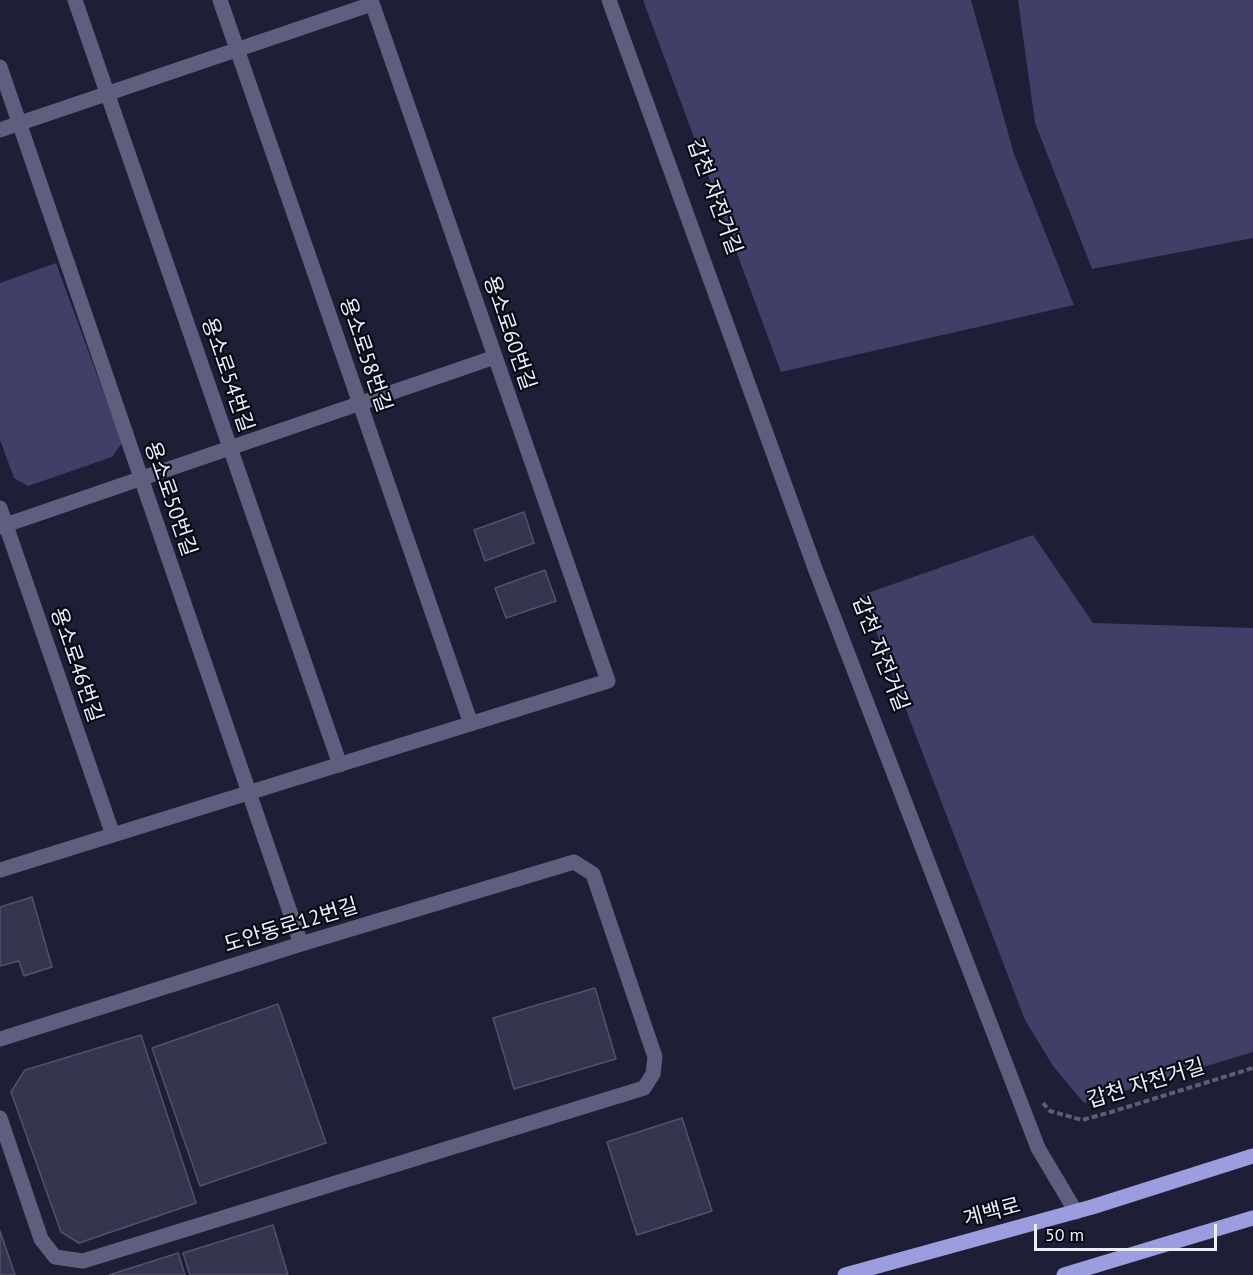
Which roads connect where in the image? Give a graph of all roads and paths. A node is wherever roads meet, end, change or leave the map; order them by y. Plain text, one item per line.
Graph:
1 (75, 0) edge
2 (220, 0) edge
3 (609, 0) edge
4 (371, 2) edge
5 (237, 50) junction
6 (0, 67) edge
7 (107, 94) junction
8 (19, 123) junction
9 (0, 130) edge
10 (495, 357) junction
11 (360, 403) junction
12 (230, 448) junction
13 (141, 478) junction
14 (0, 508) edge
15 (3, 526) edge
16 (471, 724) junction
17 (340, 765) junction
18 (249, 793) junction
19 (113, 836) junction
20 (0, 870) edge
21 (301, 944) junction
22 (0, 1039) edge
23 (1253, 1068) edge
24 (1038, 1096) dead end
25 (0, 1118) edge
26 (1253, 1156) edge
27 (1076, 1212) junction
28 (1253, 1218) edge
29 (845, 1275) edge
30 (1064, 1275) edge

1 - 7 street, 용소로54번길
2 - 5 street, 용소로58번길
3 - 27 street
4 - 5 street
4 - 10 street, 용소로60번길
5 - 7 street
5 - 11 street, 용소로58번길
6 - 8 street, 용소로50번길
7 - 8 street
7 - 12 street, 용소로54번길
8 - 9 street
8 - 13 street, 용소로50번길
10 - 11 street
10 - 16 street, 용소로60번길
11 - 12 street
11 - 16 street, 용소로58번길
12 - 13 street
12 - 17 street, 용소로54번길
13 - 15 street
13 - 18 street, 용소로50번길
14 - 15 street, 용소로46번길
15 - 19 street, 용소로46번길
16 - 17 street
17 - 18 street
18 - 19 street
18 - 21 street, 용소로50번길
19 - 20 street
21 - 22 street, 도안동로12번길
21 - 25 street, 도안동로12번길
23 - 24 path, 갑천 자전거길
26 - 27 main road, 계백로
27 - 29 main road, 계백로
28 - 30 main road

